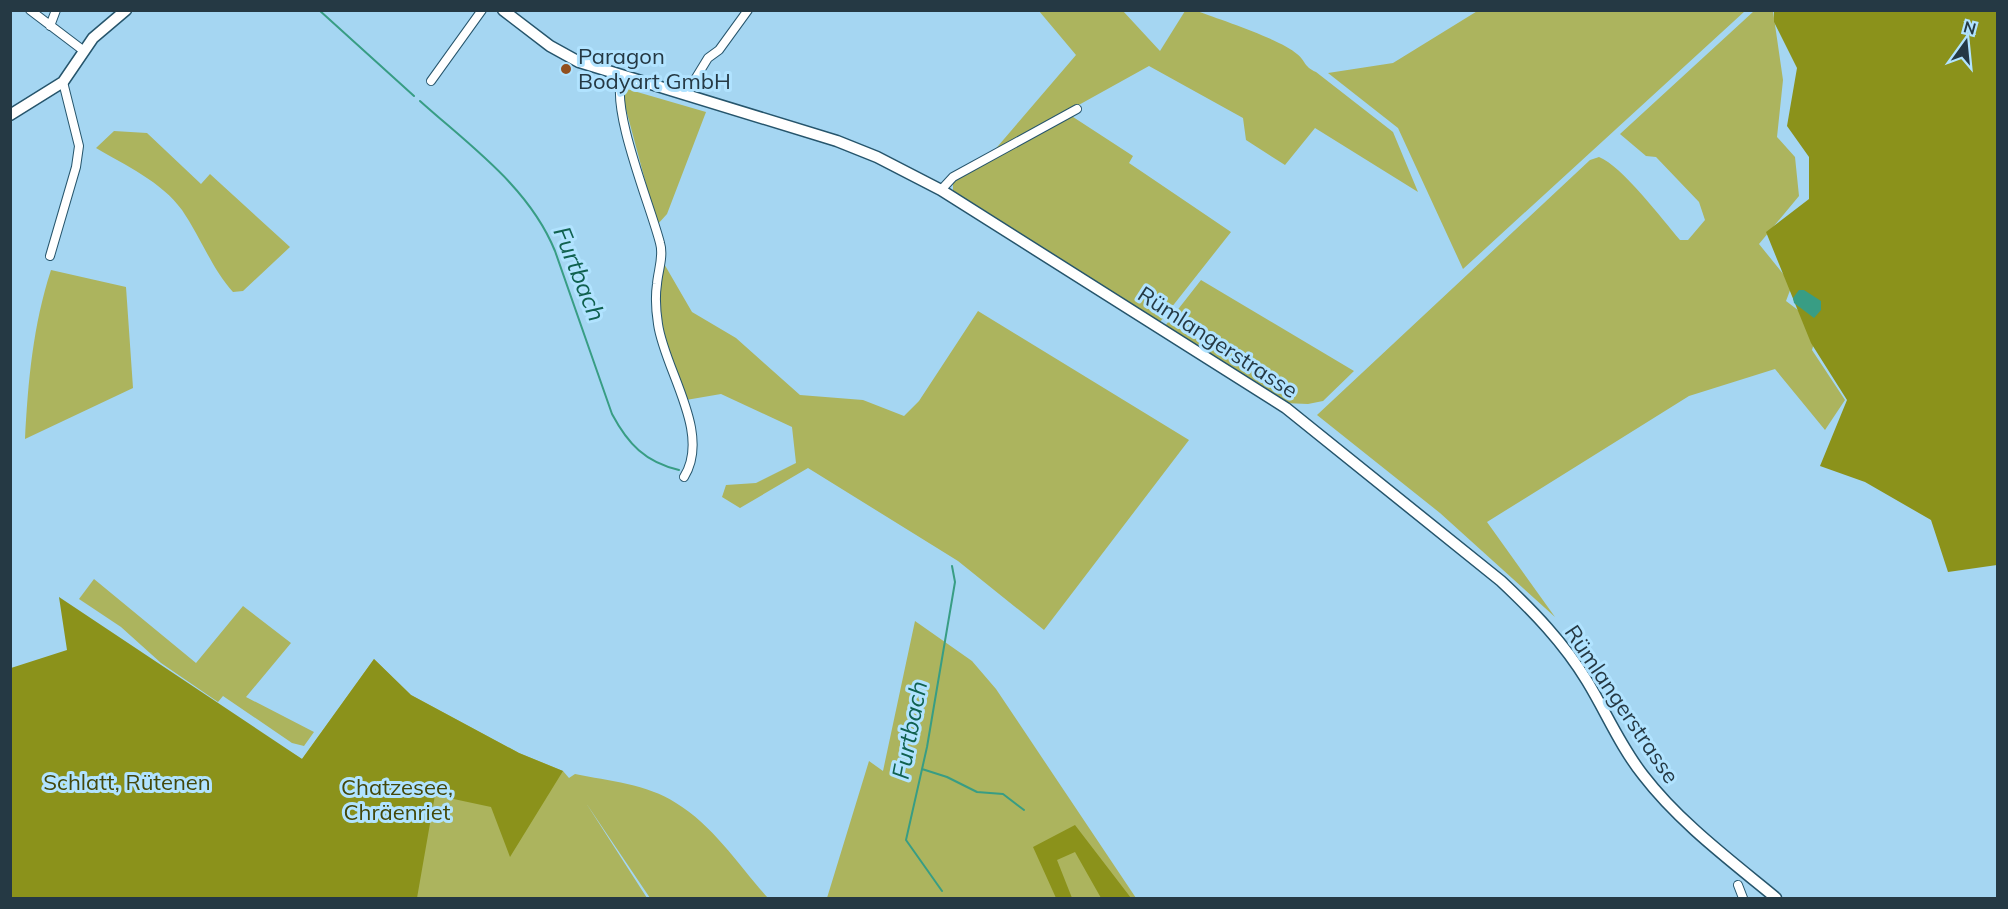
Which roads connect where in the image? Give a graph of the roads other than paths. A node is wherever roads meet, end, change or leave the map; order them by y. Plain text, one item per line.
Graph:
1 (30, 10) edge
2 (56, 10) edge
3 (126, 10) edge
4 (482, 10) edge
5 (503, 10) edge
6 (748, 10) edge
7 (50, 26) junction
8 (84, 51) junction
9 (622, 76) junction
10 (431, 81) dead end
11 (63, 82) junction
12 (686, 94) junction
13 (1077, 109) dead end
14 (10, 115) edge
15 (941, 190) junction
16 (50, 256) dead end
17 (684, 477) dead end
18 (1737, 885) dead end
19 (1743, 898) edge
20 (1776, 898) edge

1 - 7 street
2 - 7 street
3 - 8 street
4 - 10 street
5 - 9 street, Rümlangerstrasse
6 - 12 street
7 - 8 street
8 - 11 street
9 - 12 street, Rümlangerstrasse
9 - 17 street
11 - 14 street
11 - 16 street
12 - 15 street, Rümlangerstrasse
13 - 15 street
15 - 20 street, Rümlangerstrasse
18 - 19 street

